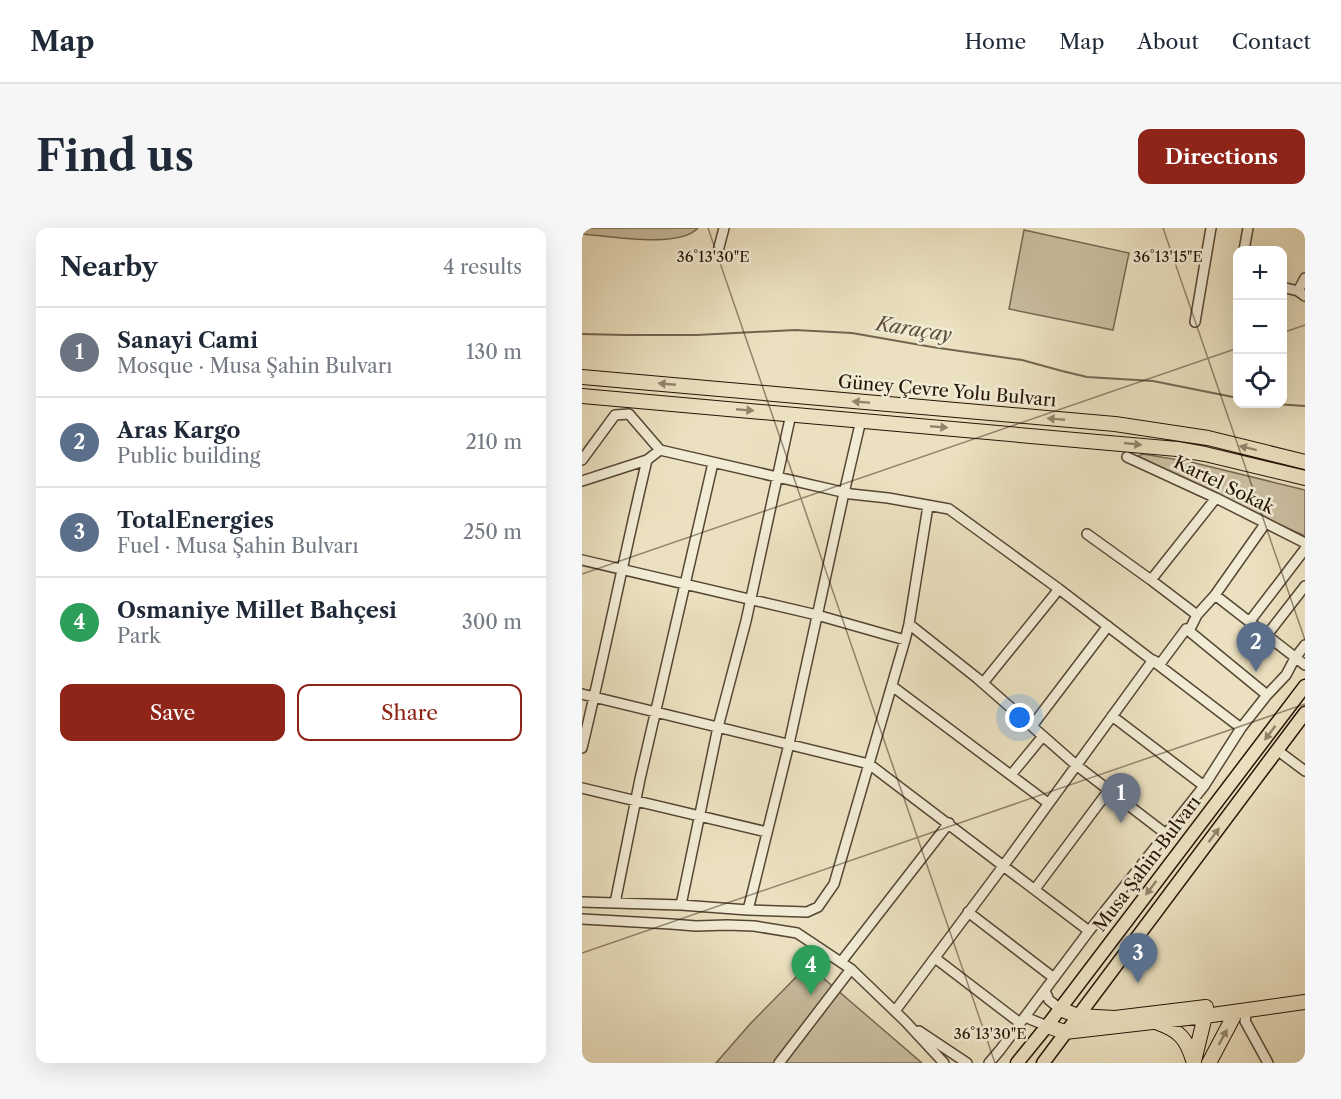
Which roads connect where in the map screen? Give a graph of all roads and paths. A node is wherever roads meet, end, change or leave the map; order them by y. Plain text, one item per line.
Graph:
1 (724, 228) edge
2 (1211, 228) edge
3 (1248, 228) edge
4 (1245, 246) edge
5 (718, 251) dead end
6 (1305, 278) edge
7 (1301, 293) edge
8 (1195, 322) dead end
9 (582, 377) edge
10 (582, 396) edge
11 (791, 414) junction
12 (861, 420) junction
13 (660, 450) junction
14 (1127, 457) dead end
15 (582, 460) edge
16 (647, 460) junction
17 (1305, 462) edge
18 (713, 463) junction
19 (778, 478) junction
20 (1305, 478) edge
21 (582, 481) edge
22 (844, 492) junction
23 (1216, 498) junction
24 (927, 506) junction
25 (1265, 524) junction
26 (1087, 534) dead end
27 (1305, 543) edge
28 (1305, 549) edge
29 (582, 560) edge
30 (622, 569) junction
31 (1151, 580) junction
32 (684, 584) junction
33 (1305, 586) edge
34 (1059, 589) junction
35 (1215, 595) junction
36 (751, 599) junction
37 (817, 615) junction
38 (1197, 615) junction
39 (1250, 621) junction
40 (909, 624) junction
41 (1108, 626) junction
42 (1189, 631) junction
43 (1267, 634) junction
44 (905, 640) junction
45 (1305, 645) edge
46 (1295, 658) junction
47 (1160, 664) junction
48 (1305, 666) edge
49 (1286, 675) junction
50 (983, 683) junction
51 (892, 686) junction
52 (1305, 686) edge
53 (582, 694) edge
54 (1267, 695) junction
55 (595, 698) junction
56 (655, 712) junction
57 (1305, 713) edge
58 (1112, 716) junction
59 (1032, 726) junction
60 (718, 727) junction
61 (1241, 728) junction
62 (1043, 736) junction
63 (789, 744) junction
64 (582, 748) edge
65 (1277, 750) junction
66 (870, 764) junction
67 (1076, 765) junction
68 (1305, 771) edge
69 (1011, 775) junction
70 (1204, 786) junction
71 (582, 788) edge
72 (1108, 790) junction
73 (637, 800) junction
74 (1048, 803) junction
75 (700, 815) junction
76 (949, 823) junction
77 (767, 832) junction
78 (1166, 834) junction
79 (1004, 865) junction
80 (1035, 889) junction
81 (582, 902) edge
82 (615, 903) junction
83 (681, 905) junction
84 (748, 910) junction
85 (968, 912) junction
86 (582, 919) edge
87 (1089, 931) junction
88 (934, 958) junction
89 (841, 962) junction
90 (851, 969) junction
91 (1054, 978) junction
92 (1045, 991) junction
93 (1305, 994) edge
94 (1305, 1002) edge
95 (1060, 1009) junction
96 (895, 1011) junction
97 (1241, 1011) junction
98 (1078, 1016) junction
99 (1205, 1016) junction
100 (1023, 1020) junction
101 (905, 1021) junction
102 (1156, 1022) junction
103 (1047, 1026) junction
104 (1065, 1032) junction
105 (779, 1063) edge
106 (944, 1063) edge
107 (967, 1063) edge
108 (989, 1063) edge
109 (1017, 1063) edge
110 (1043, 1063) edge
111 (1194, 1063) edge
112 (1209, 1063) edge
113 (1268, 1063) edge

1 - 5 street
2 - 8 street
3 - 4 street
6 - 7 street
17 -> 9 highway, Güney Çevre Yolu Bulvarı
10 -> 11 highway, Güney Çevre Yolu Bulvarı
11 - 12 highway, Güney Çevre Yolu Bulvarı
11 - 19 street
12 -> 20 highway, Güney Çevre Yolu Bulvarı
12 - 22 street
13 - 15 street
13 - 16 street
13 - 18 street
14 - 23 street, Kartel Sokak
16 - 21 street
16 - 30 street
18 - 19 street
18 - 32 street
19 - 22 street
19 - 36 street
22 - 24 street
22 - 37 street
23 - 25 street, Kartel Sokak
23 - 31 street
24 - 34 street
24 - 40 street
25 - 27 street, Kartel Sokak
25 - 35 street
26 - 31 street
28 - 39 street
29 - 30 street
30 - 32 street
30 - 55 street
31 - 38 street
32 - 36 street
32 - 56 street
33 - 43 street
34 - 41 street
34 - 50 street
35 - 38 street
35 - 39 street
36 - 37 street
36 - 60 street
37 - 44 street
37 - 63 street
38 - 42 street
39 - 43 street
40 - 44 street
40 - 50 street
41 - 47 street
41 - 59 street
42 - 47 street
42 - 54 street
43 - 46 street
44 - 51 street
45 - 46 street
46 - 48 street
46 - 49 street
47 - 58 street
47 - 61 street
48 - 49 street
49 - 54 street
50 - 59 street
51 - 66 street
51 - 69 street
52 -> 95 main road, Musa Şahin Bulvarı
53 - 55 street
54 - 61 street
55 - 56 street
55 - 64 street
56 - 60 street
56 - 73 street
57 - 65 main road, Musa Şahin Bulvarı
58 - 67 street
58 - 70 street
59 - 62 street
60 - 63 street
60 - 75 street
61 - 70 street
62 - 67 street
62 - 69 street
63 - 66 street
63 - 77 street
65 - 68 street
98 -> 65 main road, Musa Şahin Bulvarı
66 - 76 street
66 - 84 street
67 - 72 street
67 - 74 street
69 - 74 street
70 - 78 street
71 - 73 street
72 - 78 street
72 - 80 street
73 - 75 street
73 - 82 street
74 - 79 street
75 - 77 street
75 - 83 street
76 - 79 street
76 - 89 street
77 - 84 street
78 - 87 street
79 - 80 street
79 - 85 street
80 - 87 street
81 - 82 street
82 - 83 street
83 - 84 street
85 - 88 street
85 - 91 street
86 - 89 street
87 - 91 street
88 - 96 street
88 - 100 street
89 - 90 street
90 - 96 street
90 - 105 street
91 - 92 street
92 - 95 street
92 - 100 street
93 - 98 highway
94 - 97 highway
95 - 98 highway
95 - 103 main road, Musa Şahin Bulvarı
96 - 101 street
97 - 99 highway
112 -> 97 highway
97 - 113 street
98 - 104 main road, Musa Şahin Bulvarı
99 - 102 highway
99 - 111 highway
100 - 103 street
100 - 108 street
101 - 106 street
101 - 107 street
102 - 104 highway
102 - 111 highway
103 - 104 highway
103 - 109 main road, Musa Şahin Bulvarı
104 - 110 main road, Musa Şahin Bulvarı

